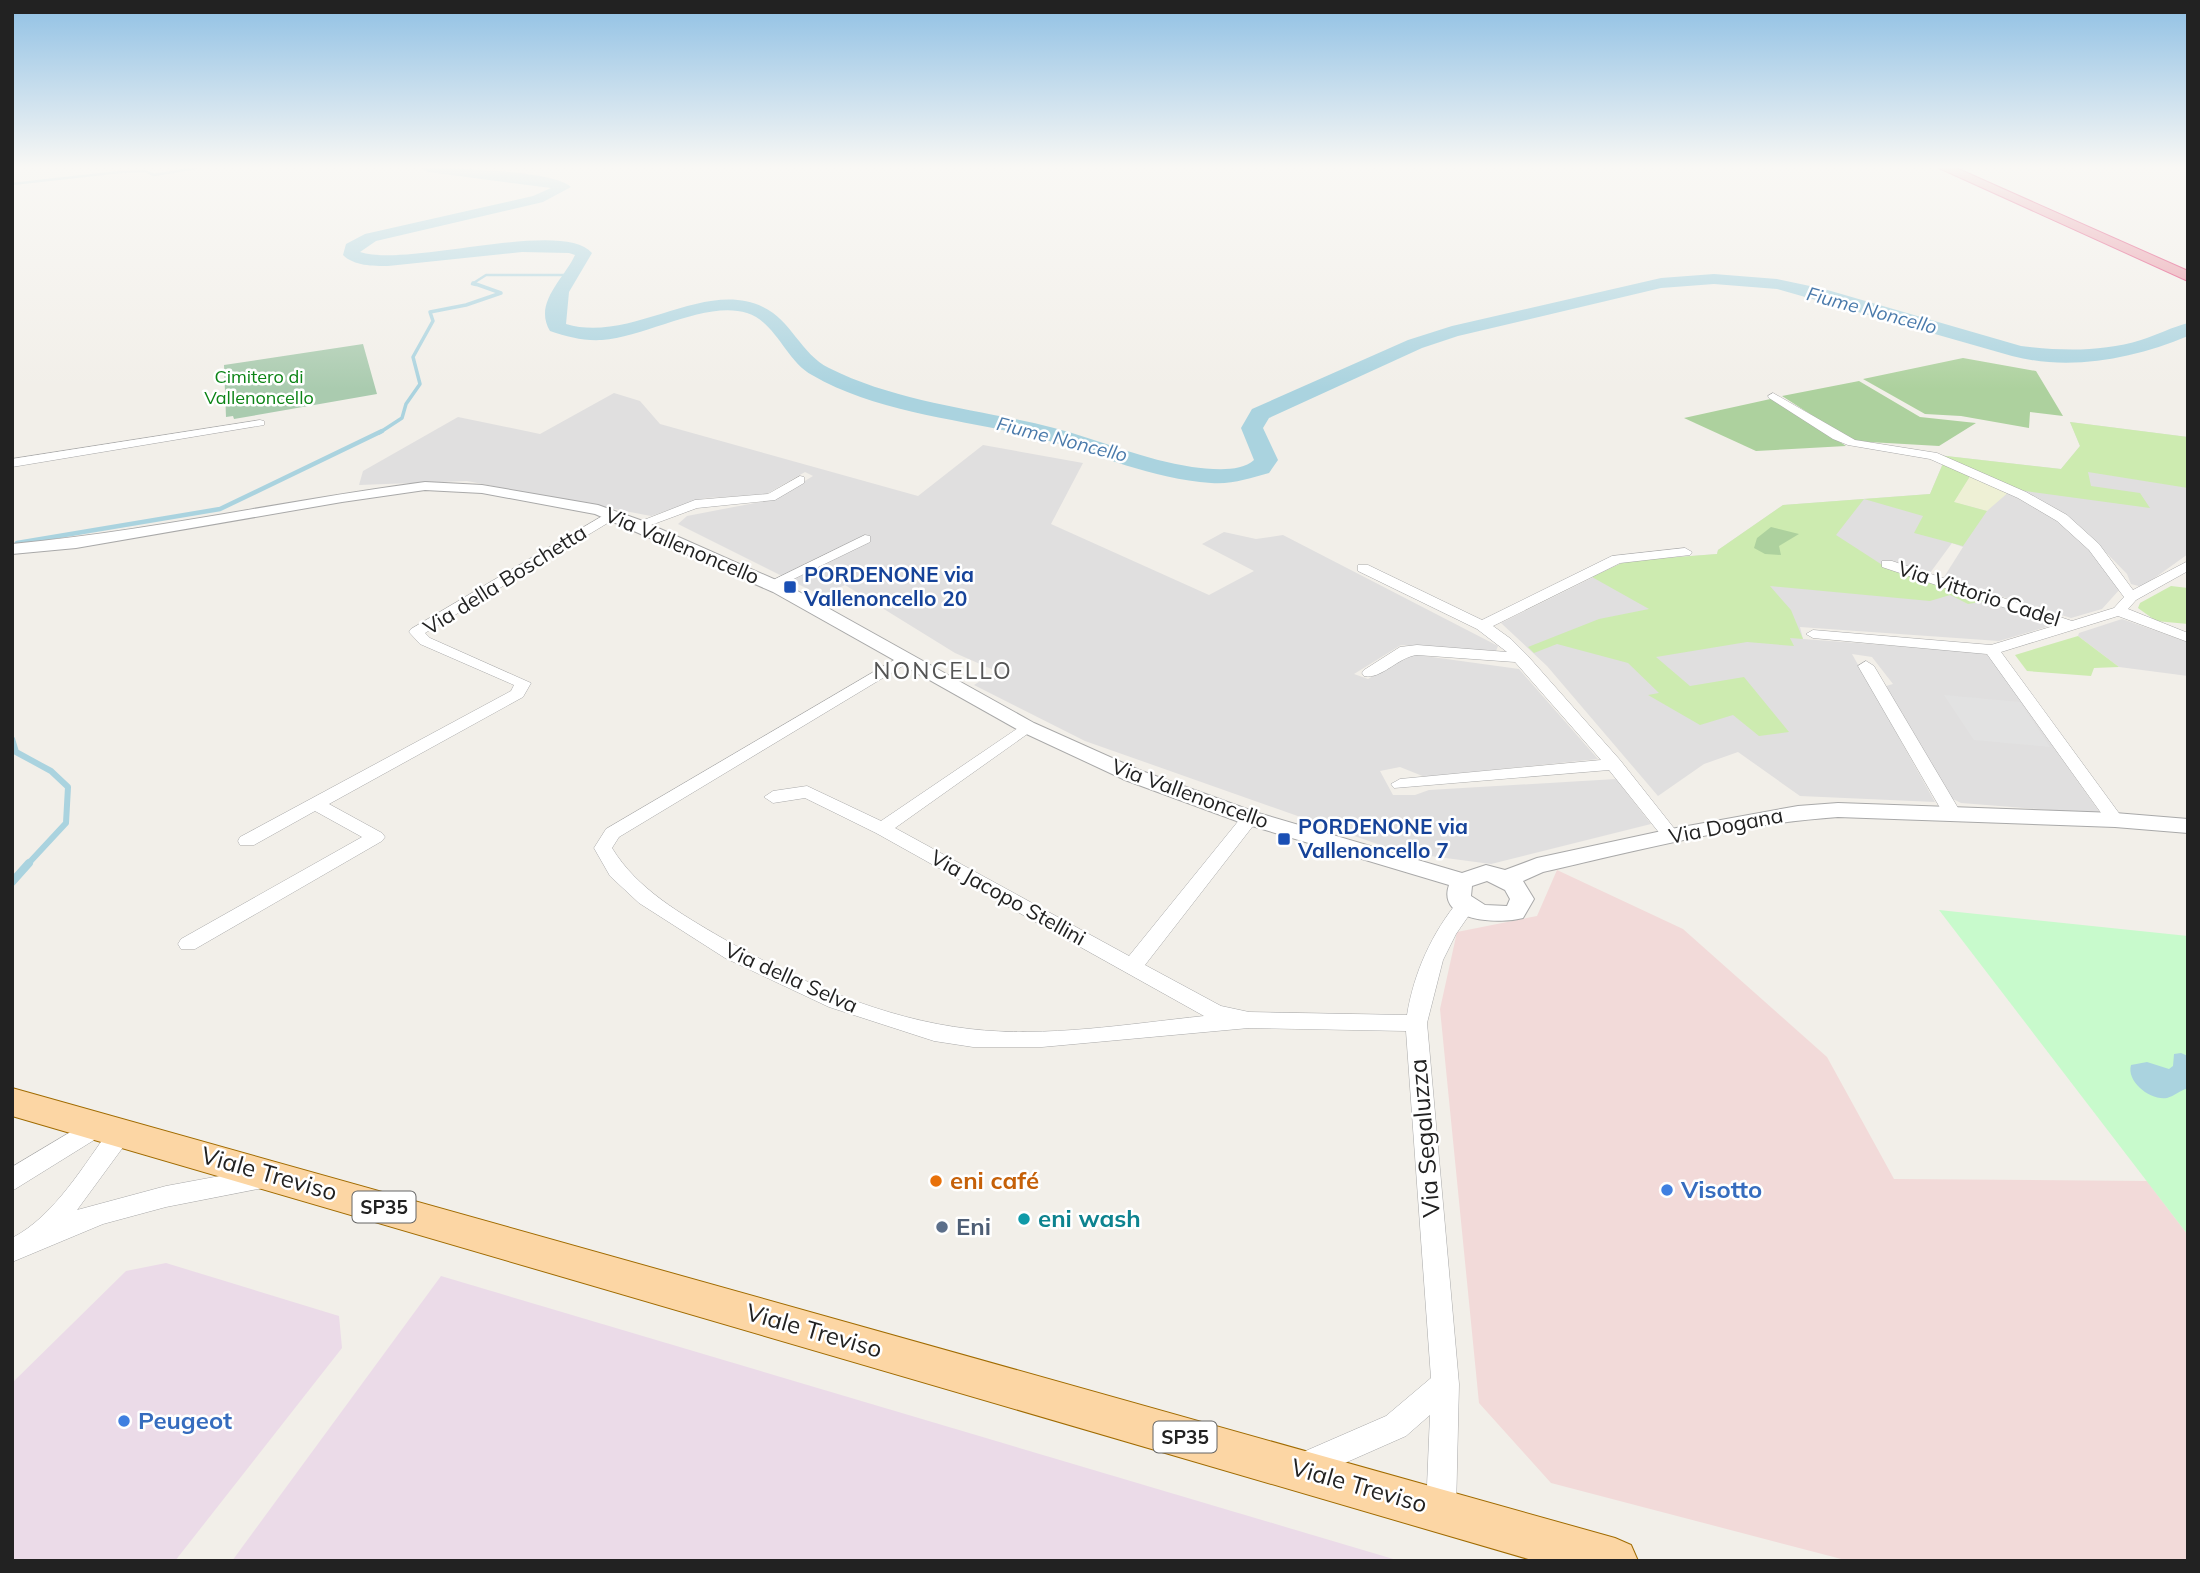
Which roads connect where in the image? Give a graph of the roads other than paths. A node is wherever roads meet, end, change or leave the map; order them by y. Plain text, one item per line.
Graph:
1 (2109, 241) edge
2 (2125, 241) edge
3 (2188, 269) edge
4 (2188, 277) edge
5 (1773, 396) dead end
6 (260, 423) dead end
7 (12, 463) edge
8 (800, 480) dead end
9 (611, 515) junction
10 (638, 525) junction
11 (866, 539) dead end
12 (12, 549) edge
13 (1685, 552) dead end
14 (1887, 564) dead end
15 (2188, 565) edge
16 (1363, 568) dead end
17 (772, 584) junction
18 (2131, 597) junction
19 (2119, 611) junction
20 (2071, 625) junction
21 (1482, 626) junction
22 (1813, 634) dead end
23 (2188, 638) edge
24 (1992, 650) junction
25 (1522, 657) junction
26 (906, 658) junction
27 (1866, 666) dead end
28 (1370, 673) dead end
29 (1027, 727) junction
30 (1614, 764) junction
31 (1400, 784) dead end
32 (773, 797) dead end
33 (315, 804) junction
34 (1952, 813) junction
35 (1250, 818) junction
36 (2115, 820) junction
37 (2188, 826) edge
38 (882, 829) junction
39 (1671, 836) junction
40 (247, 841) dead end
41 (1506, 879) junction
42 (1464, 893) junction
43 (188, 944) dead end
44 (1133, 966) junction
45 (1249, 1020) junction
46 (1416, 1023) junction
47 (1078, 1035) joint
48 (12, 1102) edge
49 (110, 1129) junction
50 (274, 1176) junction
51 (12, 1181) edge
52 (40, 1236) junction
53 (12, 1251) edge
54 (1445, 1384) junction
55 (1297, 1469) junction
56 (1441, 1510) junction
57 (1568, 1552) edge
58 (1615, 1561) edge

1 - 4 highway
2 - 3 highway
5 - 18 street
6 - 7 street
8 - 10 street
9 - 10 street, Via Vallenoncello
9 - 12 street, Via Vallenoncello
9 - 33 street, Via della Boschetta
10 - 17 street, Via Vallenoncello
11 - 17 street
13 - 21 street
14 - 20 street, Via Vittorio Cadel
15 - 18 street
16 - 21 street
17 - 26 street, Via Vallenoncello
18 - 19 street
19 - 20 street, Via Vittorio Cadel
19 - 23 street
20 - 24 street, Via Vittorio Cadel
21 - 25 street
22 - 24 street, Via Vittorio Cadel
24 - 36 street
25 - 28 street
25 - 30 street
26 - 29 street, Via Vallenoncello
26 - 47 street, Via della Selva
27 - 34 street
29 - 35 street, Via Vallenoncello
29 - 38 street
30 - 31 street
30 - 39 street
32 - 38 street, Via Jacopo Stellini
33 - 40 street, Via della Boschetta
33 - 43 street
34 - 36 street, Via Dogana
34 - 39 street, Via Dogana
35 - 42 street, Via Vallenoncello
35 - 44 street
36 - 37 street, Via Dogana
38 - 44 street, Via Jacopo Stellini
39 - 41 street, Via Dogana
41 - 42 street, Via Dogana
41 - 42 street
42 - 46 street, Via Segaluzza
44 - 45 street, Via Jacopo Stellini
45 - 46 street, Via Jacopo Stellini
45 - 47 street, Via Jacopo Stellini
46 - 54 street, Via Segaluzza
48 - 49 main road, Viale Treviso / SP35
49 - 50 main road, Viale Treviso / SP35
49 - 51 street
49 - 52 street
50 - 52 street
50 - 55 main road, Viale Treviso / SP35
52 - 53 street
54 - 55 street
54 - 56 street, Via Segaluzza
55 - 56 main road, Viale Treviso / SP35
56 - 57 main road, Viale Treviso / SP35
57 - 58 main road, Viale Treviso / SP35

